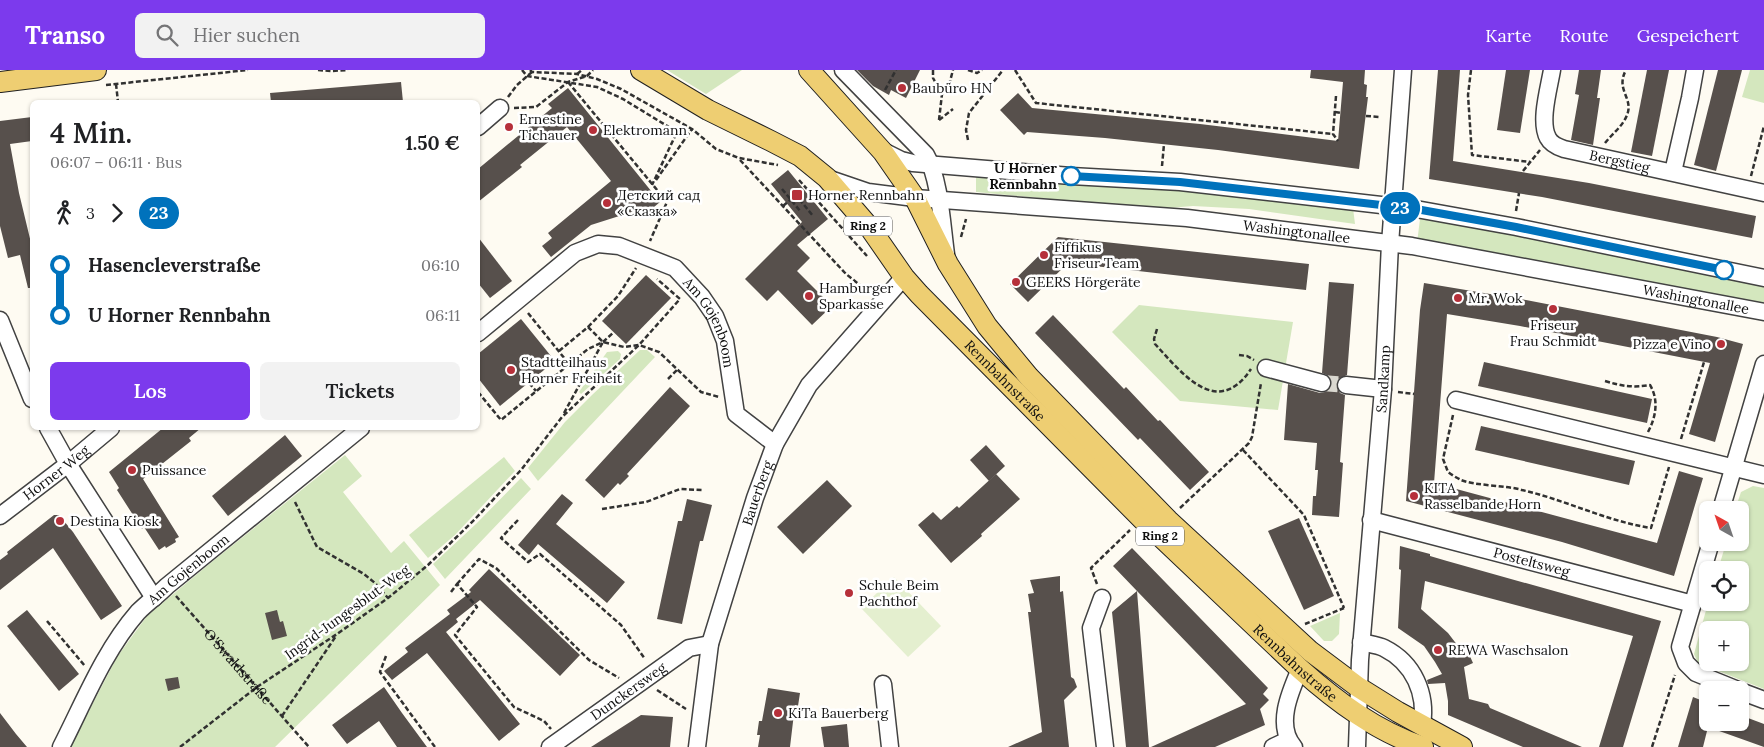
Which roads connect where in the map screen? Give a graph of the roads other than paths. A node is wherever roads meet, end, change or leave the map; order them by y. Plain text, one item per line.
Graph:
1 (641, 70) edge
2 (810, 70) edge
3 (844, 70) edge
4 (1403, 70) edge
5 (1552, 70) edge
6 (1695, 70) edge
7 (101, 78) edge
8 (0, 82) edge
9 (500, 108) road end
10 (480, 125) edge
11 (917, 146) junction
12 (882, 151) junction
13 (931, 164) junction
14 (961, 166) junction
15 (1673, 172) junction
16 (827, 178) junction
17 (1764, 193) edge
18 (915, 198) junction
19 (939, 201) junction
20 (1394, 208) junction
21 (1390, 244) junction
22 (948, 264) junction
23 (904, 277) junction
24 (1764, 278) edge
25 (1764, 312) edge
26 (0, 320) edge
27 (480, 329) edge
28 (1764, 364) edge
29 (1261, 365) road end
30 (1322, 383) tunnel mouth
31 (1346, 385) tunnel mouth
32 (1382, 389) junction
33 (30, 394) edge
34 (1456, 400) road end
35 (49, 430) edge
36 (109, 430) edge
37 (359, 430) edge
38 (775, 444) junction
39 (68, 464) junction
40 (1734, 467) junction
41 (1764, 475) edge
42 (1724, 501) edge
43 (0, 516) edge
44 (1371, 520) junction
45 (1708, 551) edge
46 (154, 598) junction
47 (1102, 598) road end
48 (1693, 604) junction
49 (1361, 642) junction
50 (710, 644) junction
51 (1300, 669) junction
52 (1716, 681) edge
53 (883, 684) dead end
54 (1358, 687) junction
55 (1749, 694) edge
56 (1764, 700) edge
57 (1357, 715) junction
58 (1422, 725) junction
59 (1291, 744) edge
60 (61, 747) edge
61 (550, 747) edge
62 (698, 747) edge
63 (890, 747) edge
64 (1105, 747) edge
65 (1273, 747) edge
66 (1357, 747) edge
67 (1423, 747) edge
68 (1462, 747) edge

1 - 16 main road, Rennbahnstraße / Ring 2
2 - 12 main road, Rennbahnstraße
3 - 11 street
4 - 20 street, Sandkamp
5 - 15 street, Bergstieg
6 - 15 street
7 - 8 main road
9 - 10 street
11 - 13 street
11 - 14 street
12 - 13 street
12 - 18 main road, Rennbahnstraße
13 - 14 street
13 - 19 street
14 - 20 street
15 - 17 street, Bergstieg
16 - 18 street, Washingtonallee
16 - 23 main road, Rennbahnstraße / Ring 2
18 - 19 street, Washingtonallee
18 - 22 main road, Rennbahnstraße
19 - 21 street, Washingtonallee
19 - 22 street
20 - 21 street, Sandkamp
20 - 24 street
21 - 25 street, Washingtonallee
21 - 32 street, Sandkamp
22 - 54 main road, Rennbahnstraße / Ring 2
23 - 38 street, Bauerberg
23 - 51 main road, Rennbahnstraße / Ring 2
26 - 33 street
27 - 38 street, Am Gojenboom
28 - 40 street
29 - 30 street
31 - 32 street
32 - 44 street, Sandkamp
34 - 40 street
35 - 39 street
36 - 39 street, Horner Weg
37 - 46 street, Am Gojenboom
38 - 50 street, Bauerberg
39 - 43 street, Horner Weg
39 - 46 street
40 - 41 street
40 - 42 street
44 - 48 street, Posteltsweg
44 - 49 street, Sandkamp
45 - 48 street
46 - 60 street, Am Gojenboom
47 - 64 street
48 - 52 street
49 - 54 street, Sandkamp
49 - 58 street
50 - 61 street, Dunckersweg
50 - 62 street, Bauerberg
51 - 57 main road, Rennbahnstraße / Ring 2
51 - 59 street
53 - 63 street
54 - 57 street, Sandkamp
54 - 58 main road, Ring 2
55 - 56 street
57 - 66 street, Sandkamp
57 - 67 main road, Ring 2
58 - 68 main road, Ring 2
59 - 65 street

